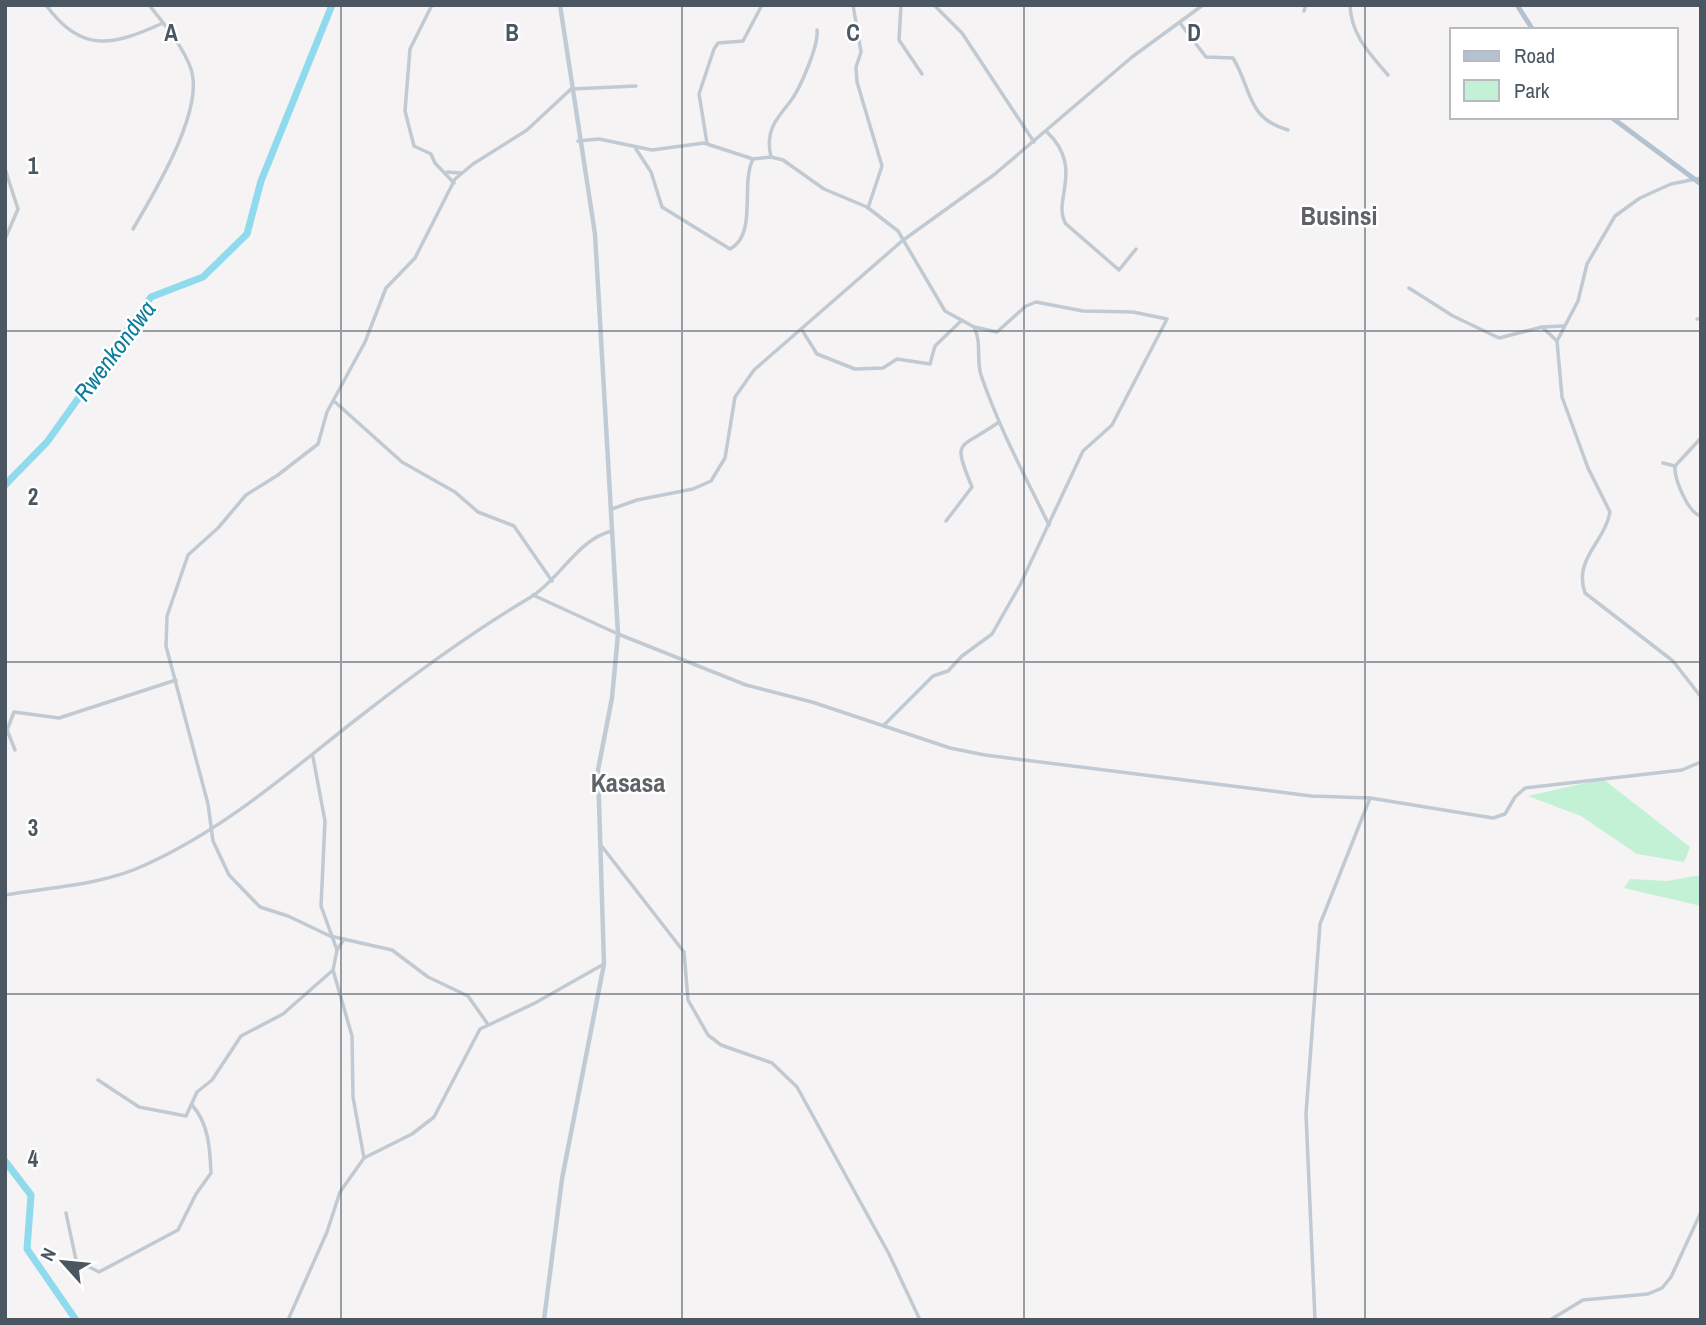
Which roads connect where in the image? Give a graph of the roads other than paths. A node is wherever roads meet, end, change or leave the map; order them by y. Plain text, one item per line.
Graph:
1 (46, 5) edge
2 (149, 5) edge
3 (432, 5) edge
4 (560, 5) edge
5 (762, 5) edge
6 (853, 5) edge
7 (901, 5) edge
8 (934, 5) edge
9 (1203, 5) edge
10 (1306, 5) edge
11 (1350, 5) edge
12 (1517, 5) edge
13 (1304, 11) dead end
14 (163, 23) junction
15 (1180, 23) junction
16 (1532, 28) edge
17 (817, 30) dead end
18 (922, 74) dead end
19 (1388, 75) dead end
20 (636, 86) dead end
21 (571, 89) junction
22 (1614, 119) edge
23 (1288, 130) dead end
24 (1046, 131) junction
25 (578, 141) junction
26 (1034, 142) junction
27 (707, 143) junction
28 (636, 149) junction
29 (771, 157) junction
30 (753, 159) junction
31 (5, 169) edge
32 (447, 172) junction
33 (461, 173) junction
34 (1699, 181) edge
35 (453, 183) junction
36 (868, 208) junction
37 (133, 229) dead end
38 (5, 239) edge
39 (902, 241) junction
40 (1136, 249) dead end
41 (1409, 288) dead end
42 (962, 320) junction
43 (1564, 326) junction
44 (974, 327) junction
45 (1542, 327) junction
46 (802, 330) junction
47 (1557, 341) junction
48 (335, 402) junction
49 (999, 422) junction
50 (1701, 438) edge
51 (1663, 463) dead end
52 (1675, 466) junction
53 (612, 509) junction
54 (1701, 516) edge
55 (946, 521) dead end
56 (1049, 525) junction
57 (614, 530) junction
58 (552, 581) junction
59 (533, 596) junction
60 (618, 634) junction
61 (176, 680) junction
62 (1701, 697) edge
63 (884, 725) junction
64 (15, 750) dead end
65 (313, 756) junction
66 (1701, 762) edge
67 (1370, 798) junction
68 (213, 829) junction
69 (600, 844) junction
70 (5, 895) edge
71 (330, 936) junction
72 (344, 939) junction
73 (337, 950) junction
74 (604, 964) junction
75 (333, 970) junction
76 (487, 1023) junction
77 (98, 1080) dead end
78 (192, 1105) junction
79 (364, 1158) junction
80 (1701, 1212) edge
81 (66, 1213) dead end
82 (288, 1320) edge
83 (544, 1320) edge
84 (920, 1320) edge
85 (1315, 1320) edge
86 (1550, 1320) edge

1 - 14 street
2 - 14 street
3 - 32 street
4 - 21 street
5 - 27 street
6 - 36 street
7 - 18 street
8 - 26 street
9 - 15 street
10 - 13 street
11 - 19 street
12 - 16 main road
14 - 37 street
15 - 23 street
15 - 24 street
17 - 29 street
20 - 21 street
21 - 25 street
21 - 33 street
22 - 34 main road
24 - 26 street
24 - 40 street
25 - 28 street
25 - 53 street
26 - 39 street
27 - 28 street
27 - 30 street
28 - 30 street
29 - 30 street
29 - 36 street
31 - 38 street
32 - 33 street
32 - 35 street
33 - 35 street
34 - 43 street
35 - 48 street
36 - 39 street
39 - 42 street
39 - 46 street
41 - 45 street
42 - 44 street
42 - 46 street
43 - 45 street
43 - 47 street
44 - 49 street
44 - 56 street
45 - 47 street
46 - 53 street
47 - 62 street
48 - 58 street
48 - 61 street
49 - 55 street
49 - 56 street
50 - 52 street
51 - 52 street
52 - 54 street
53 - 57 street
56 - 63 street
57 - 58 street
57 - 60 street
58 - 59 street
59 - 60 street
59 - 65 street
60 - 63 street
60 - 69 street
61 - 64 street
61 - 68 street
63 - 67 street
65 - 68 street
65 - 71 street
66 - 67 street
67 - 85 street
68 - 70 street
68 - 71 street
69 - 74 street
69 - 84 street
71 - 72 street
71 - 73 street
72 - 73 street
72 - 76 street
73 - 75 street
74 - 76 street
74 - 83 street
75 - 78 street
75 - 79 street
76 - 79 street
77 - 78 street
78 - 81 street
79 - 82 street
80 - 86 street

